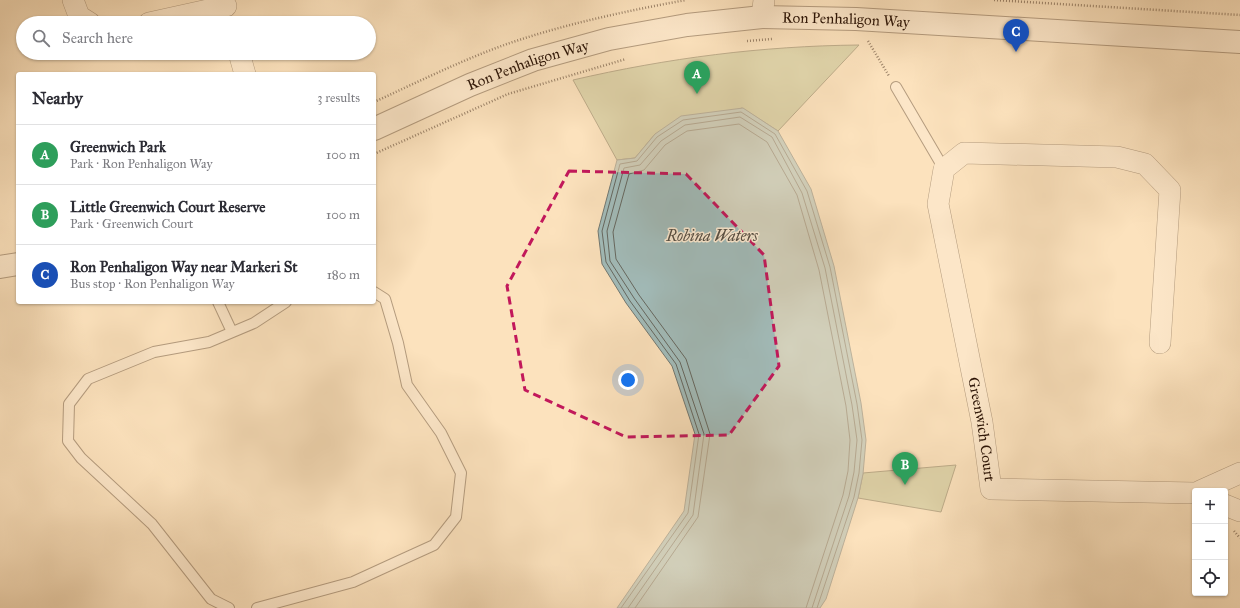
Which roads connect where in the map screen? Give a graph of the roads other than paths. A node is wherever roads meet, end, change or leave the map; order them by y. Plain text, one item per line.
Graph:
1 (73, 0) edge
2 (763, 9) edge
3 (228, 10) edge
4 (79, 16) edge
5 (192, 16) edge
6 (1240, 42) edge
7 (241, 60) edge
8 (244, 72) edge
9 (896, 87) road end
10 (376, 128) edge
11 (944, 169) junction
12 (16, 264) edge
13 (0, 267) edge
14 (376, 294) edge
15 (219, 304) edge
16 (283, 304) edge
17 (232, 332) junction
18 (1160, 343) dead end
19 (1240, 473) edge
20 (1207, 488) edge
21 (1192, 493) edge
22 (1228, 506) edge
23 (1240, 511) edge
24 (229, 608) edge
25 (257, 608) edge

1 - 4 street
2 - 6 street, Ron Penhaligon Way
2 - 10 street, Ron Penhaligon Way
3 - 5 street
7 - 8 street
9 - 11 lane
11 - 18 street
11 - 21 street, Greenwich Court
12 - 13 street
14 - 25 lane
15 - 17 lane
16 - 17 lane
17 - 24 lane
19 - 20 street
22 - 23 street

